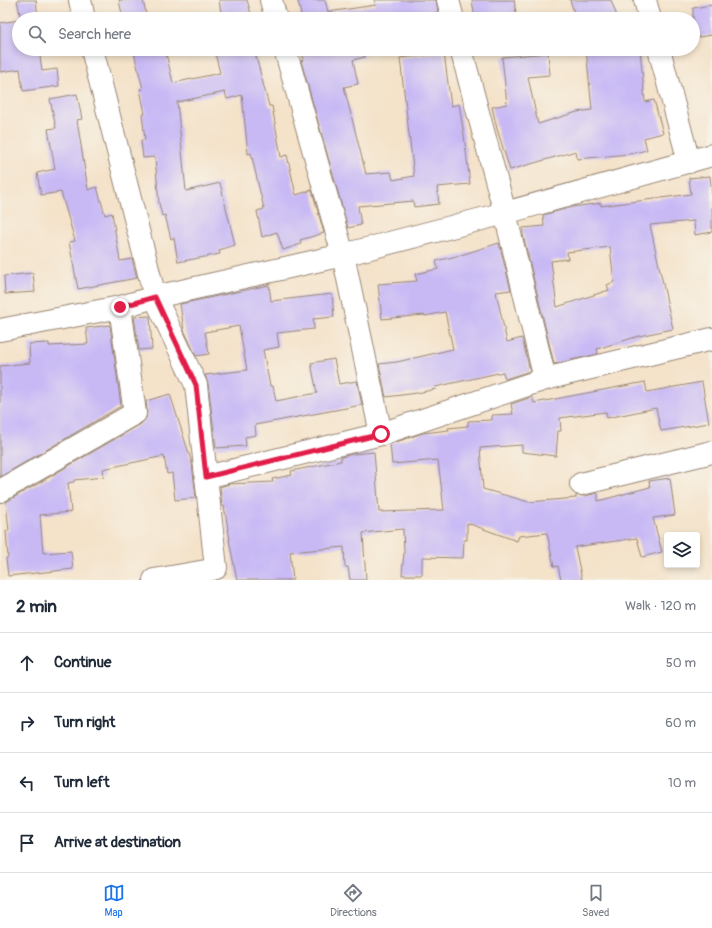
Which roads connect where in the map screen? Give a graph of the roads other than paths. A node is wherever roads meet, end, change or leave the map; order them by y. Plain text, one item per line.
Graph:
1 (80, 0) edge
2 (271, 0) edge
3 (448, 0) edge
4 (645, 0) edge
5 (83, 12) edge
6 (274, 12) edge
7 (451, 12) edge
8 (648, 12) edge
9 (94, 56) edge
10 (287, 56) edge
11 (463, 56) edge
12 (661, 56) edge
13 (712, 155) edge
14 (689, 162) junction
15 (505, 213) junction
16 (343, 255) junction
17 (155, 297) junction
18 (120, 307) junction
19 (0, 330) edge
20 (712, 339) edge
21 (545, 379) junction
22 (381, 434) junction
23 (712, 452) edge
24 (206, 477) junction
25 (581, 484) dead end
26 (0, 491) edge
27 (154, 580) edge

1 - 5 street
2 - 6 street
3 - 7 street
4 - 8 street
9 - 17 street
10 - 16 street
11 - 15 street
12 - 14 street
13 - 14 street
14 - 15 street
15 - 16 street
15 - 21 street
16 - 17 street
16 - 22 street
17 - 18 street
17 - 24 street
18 - 19 street
18 - 26 street
20 - 21 street
21 - 22 street
22 - 24 street
23 - 25 street
24 - 27 street

